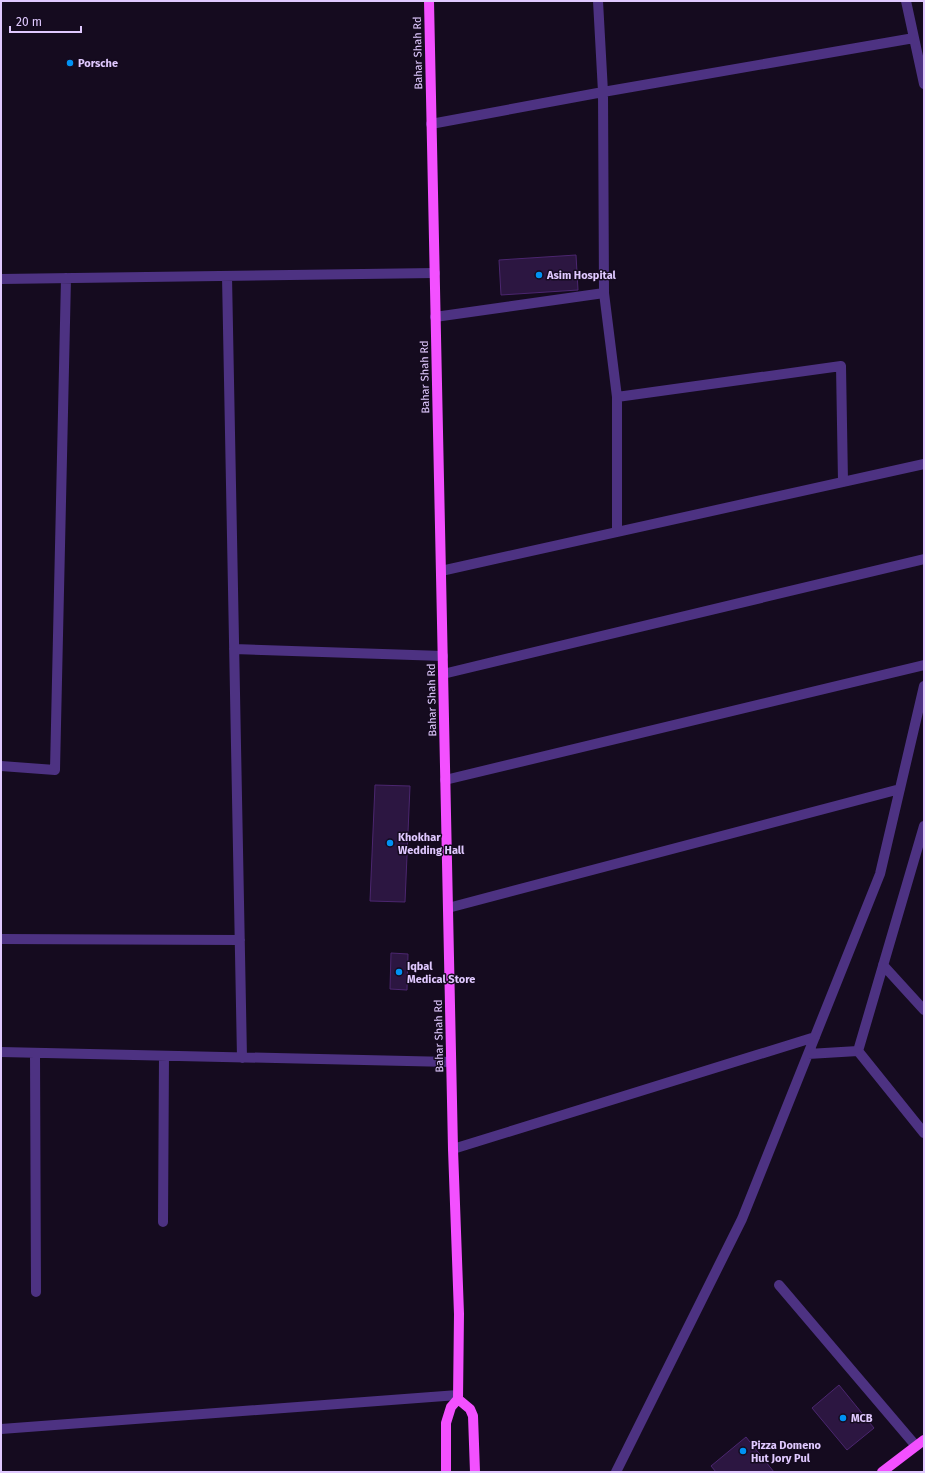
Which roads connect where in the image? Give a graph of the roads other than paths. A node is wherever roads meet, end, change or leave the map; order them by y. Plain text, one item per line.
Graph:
1 (429, 1) edge
2 (598, 1) edge
3 (906, 1) edge
4 (914, 38) junction
5 (924, 84) edge
6 (603, 92) junction
7 (431, 124) junction
8 (435, 272) junction
9 (227, 276) junction
10 (66, 278) junction
11 (1, 279) edge
12 (604, 293) junction
13 (436, 317) junction
14 (617, 396) junction
15 (924, 464) edge
16 (843, 482) junction
17 (617, 532) junction
18 (924, 559) edge
19 (441, 571) junction
20 (234, 649) junction
21 (443, 656) junction
22 (924, 665) edge
23 (443, 674) junction
24 (924, 686) edge
25 (1, 766) edge
26 (445, 780) junction
27 (900, 789) junction
28 (924, 826) edge
29 (448, 908) junction
30 (1, 939) edge
31 (240, 940) junction
32 (883, 965) junction
33 (923, 1008) edge
34 (815, 1037) junction
35 (858, 1051) junction
36 (1, 1052) edge
37 (35, 1053) junction
38 (808, 1054) junction
39 (164, 1056) junction
40 (242, 1058) junction
41 (451, 1062) junction
42 (924, 1133) edge
43 (453, 1149) junction
44 (163, 1222) dead end
45 (779, 1286) dead end
46 (36, 1292) dead end
47 (458, 1397) junction
48 (1, 1429) edge
49 (920, 1443) edge
50 (446, 1472) edge
51 (475, 1472) edge
52 (616, 1472) edge
53 (882, 1472) edge

1 - 7 main road, Bahar Shah Rd
2 - 6 street
3 - 4 street
4 - 5 street
4 - 6 street
6 - 7 street
6 - 12 street
7 - 8 main road, Bahar Shah Rd
8 - 9 street
8 - 13 main road, Bahar Shah Rd
9 - 10 street
9 - 20 street
10 - 11 street
10 - 25 street
12 - 13 street
12 - 14 street
13 - 19 main road, Bahar Shah Rd
14 - 16 street
14 - 17 street
15 - 16 street
16 - 17 street
17 - 19 street
18 - 23 street
19 - 21 main road, Bahar Shah Rd
20 - 21 street
20 - 31 street
21 - 23 main road, Bahar Shah Rd
22 - 26 street
23 - 26 main road, Bahar Shah Rd
24 - 27 street
26 - 29 main road, Bahar Shah Rd
27 - 29 street
27 - 34 street
28 - 32 street
29 - 41 main road, Bahar Shah Rd
30 - 31 street
31 - 40 street
32 - 33 street
32 - 35 street
34 - 38 street
34 - 43 street
35 - 38 street
35 - 42 street
36 - 37 street
37 - 39 street
37 - 46 street
38 - 52 street
39 - 40 street
39 - 44 street
40 - 41 street
41 - 43 main road, Bahar Shah Rd
43 - 47 main road, Bahar Shah Rd
45 - 49 street
47 - 48 street
47 - 50 main road
47 - 51 main road
49 - 53 main road

